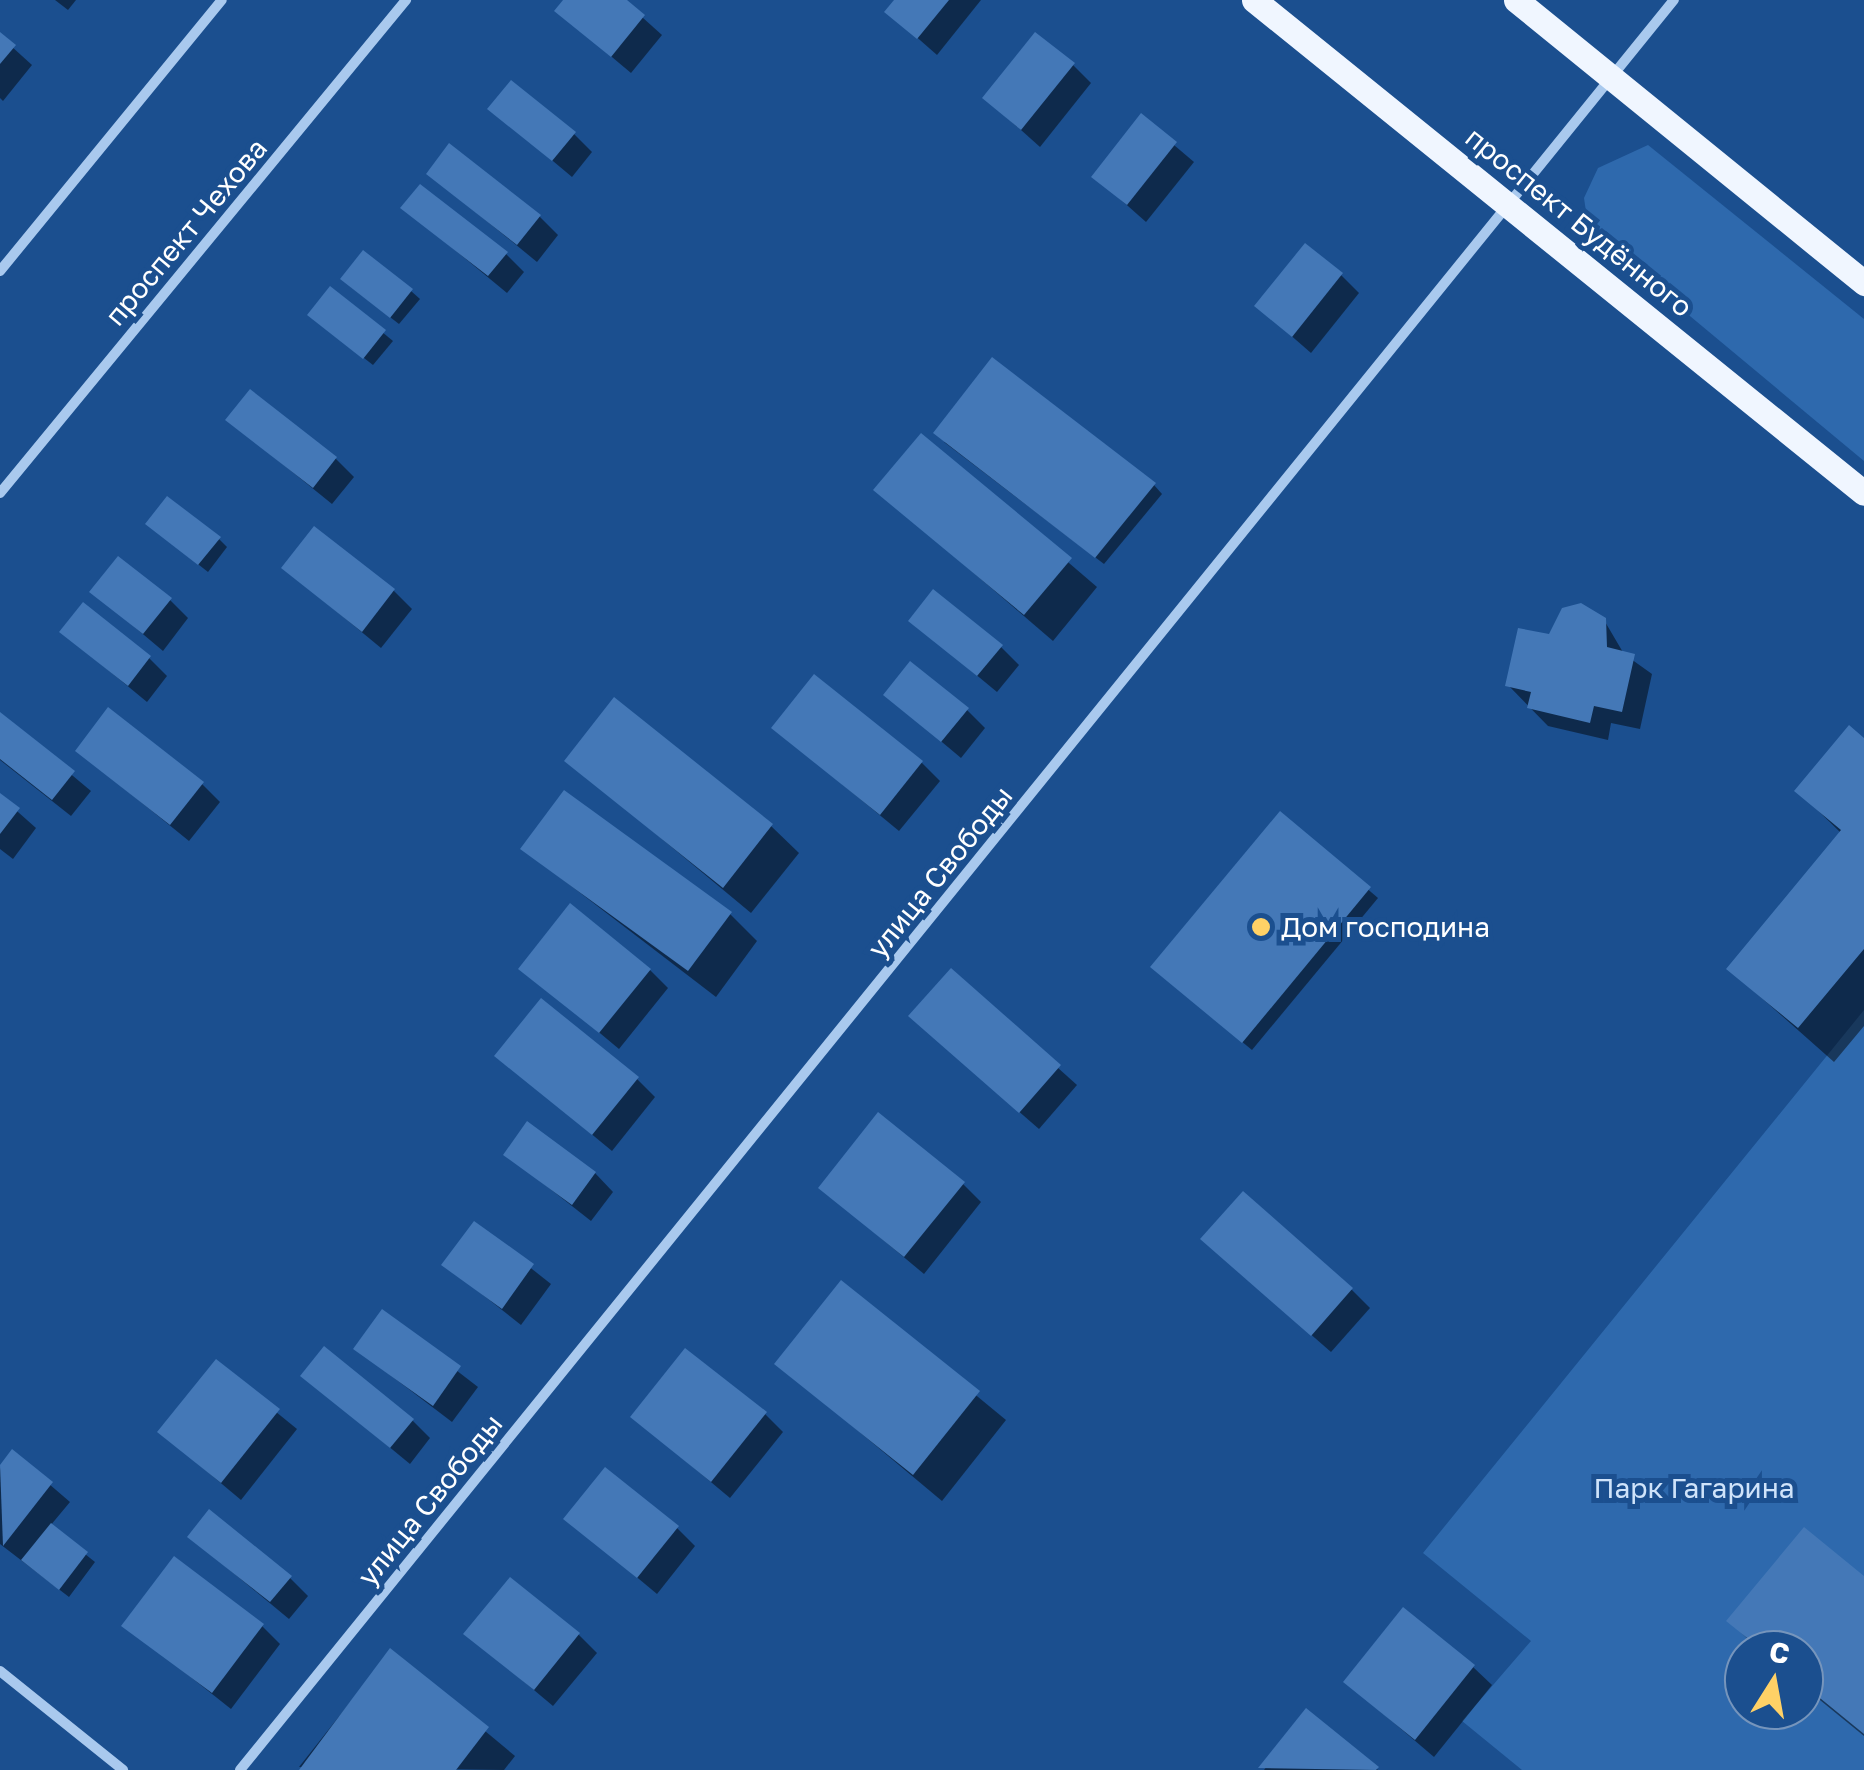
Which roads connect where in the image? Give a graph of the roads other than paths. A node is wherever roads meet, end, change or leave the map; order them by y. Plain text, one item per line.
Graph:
1 (222, 0) edge
2 (406, 0) edge
3 (1254, 0) edge
4 (1516, 0) edge
5 (1674, 0) edge
6 (1611, 76) junction
7 (1512, 204) junction
8 (0, 270) edge
9 (1864, 282) edge
10 (0, 492) edge
11 (1864, 493) edge
12 (0, 1671) edge
13 (123, 1770) edge
14 (240, 1770) edge

1 - 8 street
2 - 10 street, проспект Чехова
3 - 7 main road, проспект Будённого
4 - 6 main road
5 - 6 street, улица Свободы
6 - 7 street, улица Свободы
6 - 9 main road
7 - 11 main road, проспект Будённого
7 - 14 street, улица Свободы
12 - 13 street

